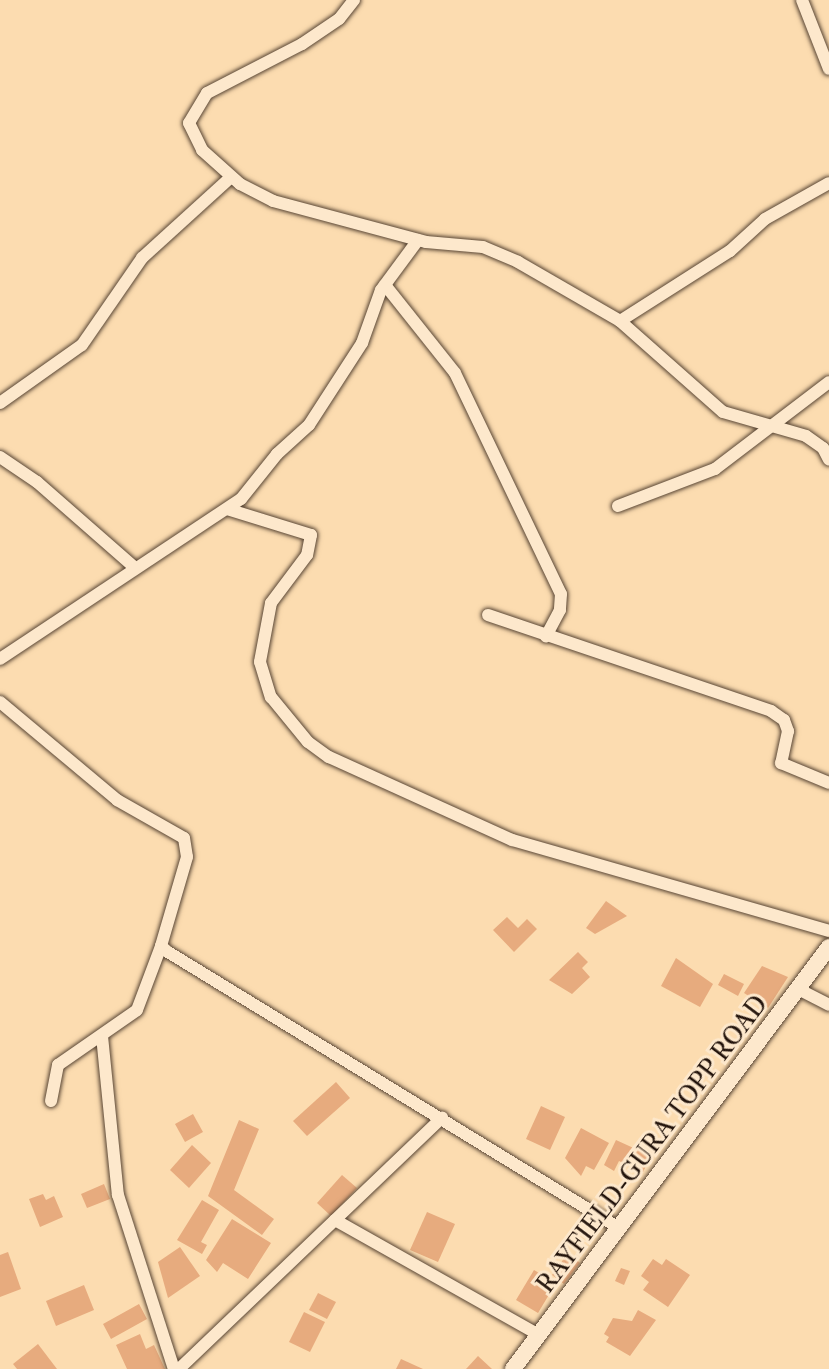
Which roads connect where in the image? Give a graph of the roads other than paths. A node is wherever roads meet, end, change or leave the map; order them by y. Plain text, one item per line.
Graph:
1 (354, 0) edge
2 (802, 0) edge
3 (824, 44) edge
4 (829, 69) edge
5 (231, 177) junction
6 (829, 183) edge
7 (418, 240) junction
8 (385, 285) junction
9 (620, 321) junction
10 (829, 382) edge
11 (0, 403) edge
12 (770, 426) junction
13 (0, 457) edge
14 (829, 460) edge
15 (618, 506) dead end
16 (227, 509) junction
17 (134, 567) junction
18 (488, 615) dead end
19 (546, 636) junction
20 (0, 659) edge
21 (0, 702) edge
22 (829, 783) edge
23 (829, 931) edge
24 (161, 946) junction
25 (829, 947) edge
26 (798, 989) junction
27 (829, 1005) edge
28 (102, 1036) junction
29 (51, 1101) dead end
30 (442, 1118) junction
31 (335, 1220) junction
32 (619, 1228) junction
33 (539, 1335) junction
34 (177, 1369) edge
35 (513, 1369) edge

1 - 5 street
2 - 3 street
3 - 4 street
5 - 7 street
5 - 11 street
6 - 9 street
7 - 8 street
7 - 9 street
8 - 16 street
8 - 19 street
9 - 12 street
10 - 12 street
12 - 14 street
12 - 15 street
13 - 17 street
16 - 17 street
16 - 23 street
17 - 20 street
18 - 19 street
19 - 22 street
21 - 24 street
24 - 28 street
24 - 30 street
25 - 26 street, RAYFIELD-GURA TOPP ROAD
26 - 27 street
26 - 32 street, RAYFIELD-GURA TOPP ROAD
28 - 29 street
28 - 34 street
30 - 31 street
30 - 32 street
31 - 33 street
31 - 34 street
32 - 33 street, RAYFIELD-GURA TOPP ROAD
33 - 35 street, RAYFIELD-GURA TOPP ROAD

